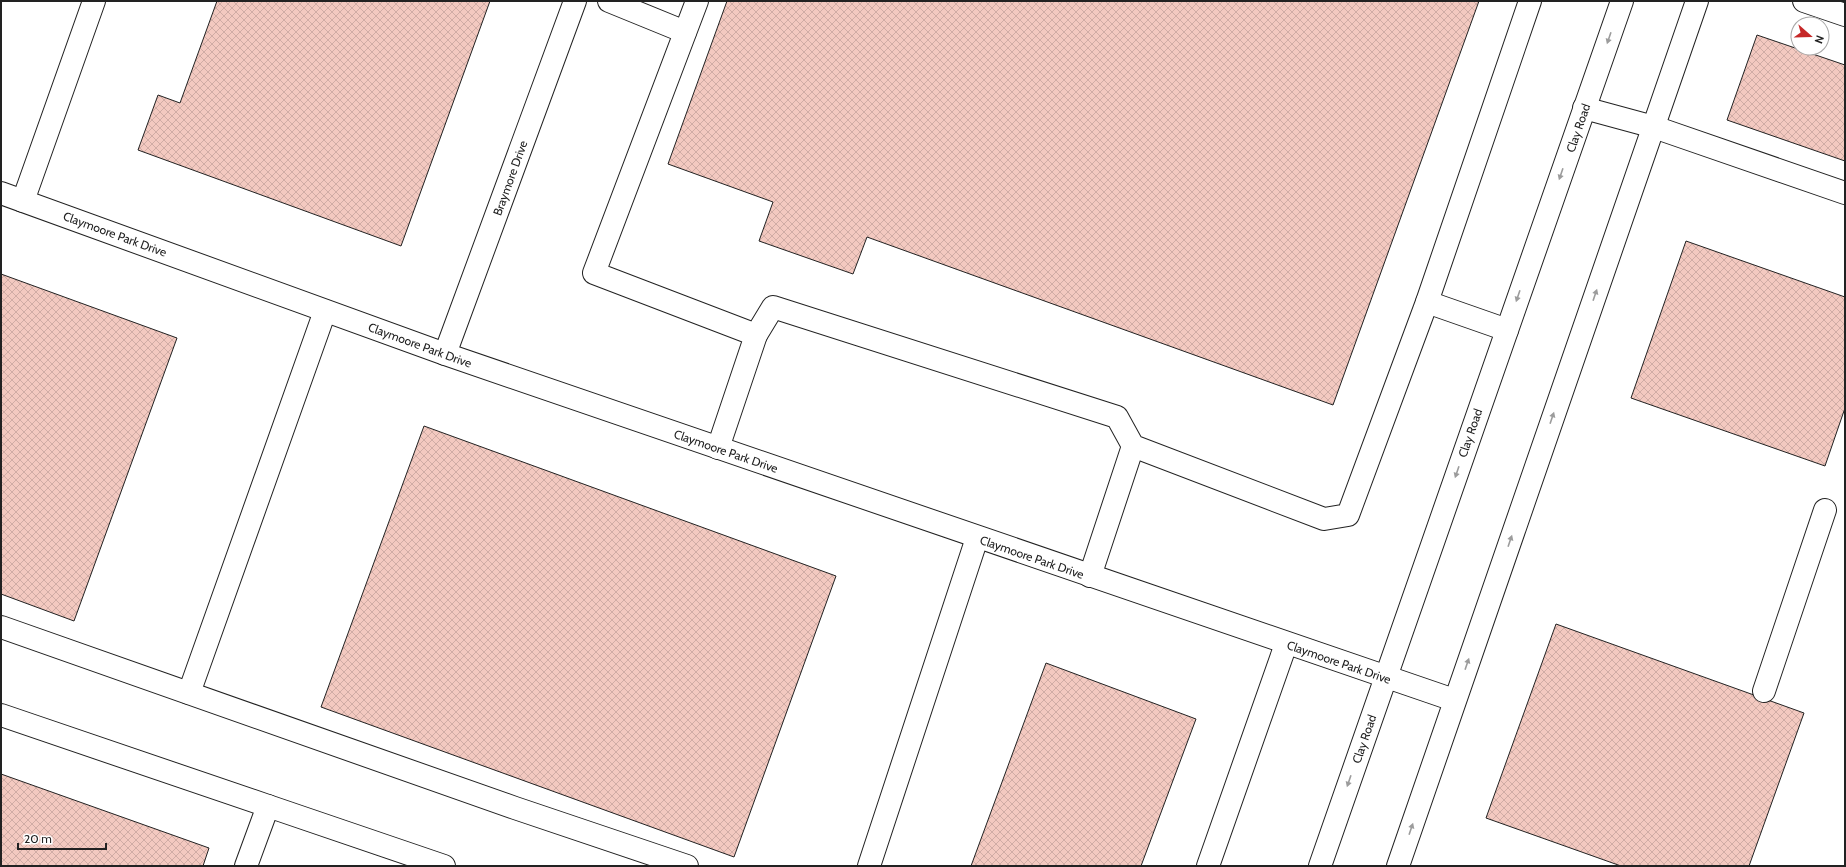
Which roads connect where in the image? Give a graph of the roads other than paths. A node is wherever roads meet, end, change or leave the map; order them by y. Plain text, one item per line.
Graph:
1 (94, 1) edge
2 (574, 1) edge
3 (609, 1) edge
4 (697, 1) edge
5 (1530, 1) edge
6 (1622, 1) edge
7 (1698, 1) edge
8 (1804, 1) edge
9 (1845, 15) edge
10 (685, 32) junction
11 (1584, 108) junction
12 (1654, 127) junction
13 (1, 193) edge
14 (1845, 193) edge
15 (23, 201) junction
16 (1427, 302) junction
17 (325, 311) junction
18 (1506, 330) junction
19 (756, 335) junction
20 (445, 354) junction
21 (1133, 446) junction
22 (718, 448) junction
23 (1824, 510) dead end
24 (977, 538) junction
25 (1090, 576) junction
26 (1, 627) edge
27 (1286, 644) junction
28 (1385, 678) junction
29 (1764, 691) dead end
30 (189, 693) junction
31 (1454, 700) junction
32 (1, 715) edge
33 (268, 806) junction
34 (246, 866) edge
35 (444, 866) edge
36 (687, 866) edge
37 (869, 866) edge
38 (1208, 866) edge
39 (1320, 866) edge
40 (1398, 866) edge

1 - 15 street
2 - 20 street, Braymore Drive
3 - 10 street
4 - 10 street
5 - 16 street
6 -> 11 street, Clay Road
7 - 12 street
8 - 9 street
10 - 19 street
11 - 12 street
11 -> 18 street, Clay Road
12 - 14 street
31 -> 12 street
13 - 15 street, Claymoore Park Drive
15 - 17 street, Claymoore Park Drive
16 - 18 street
16 - 21 street
17 - 20 street, Claymoore Park Drive
17 - 30 street
18 -> 28 street, Clay Road
19 - 21 street
19 - 22 street
20 - 22 street, Claymoore Park Drive
21 - 25 street
22 - 24 street, Claymoore Park Drive
23 - 29 street
24 - 25 street, Claymoore Park Drive
24 - 37 street
25 - 27 street, Claymoore Park Drive
26 - 30 street
27 - 28 street, Claymoore Park Drive
27 - 38 street
28 - 31 street, Claymoore Park Drive
28 -> 39 street, Clay Road
30 - 36 street
40 -> 31 street
32 - 33 street
33 - 34 street
33 - 35 street

